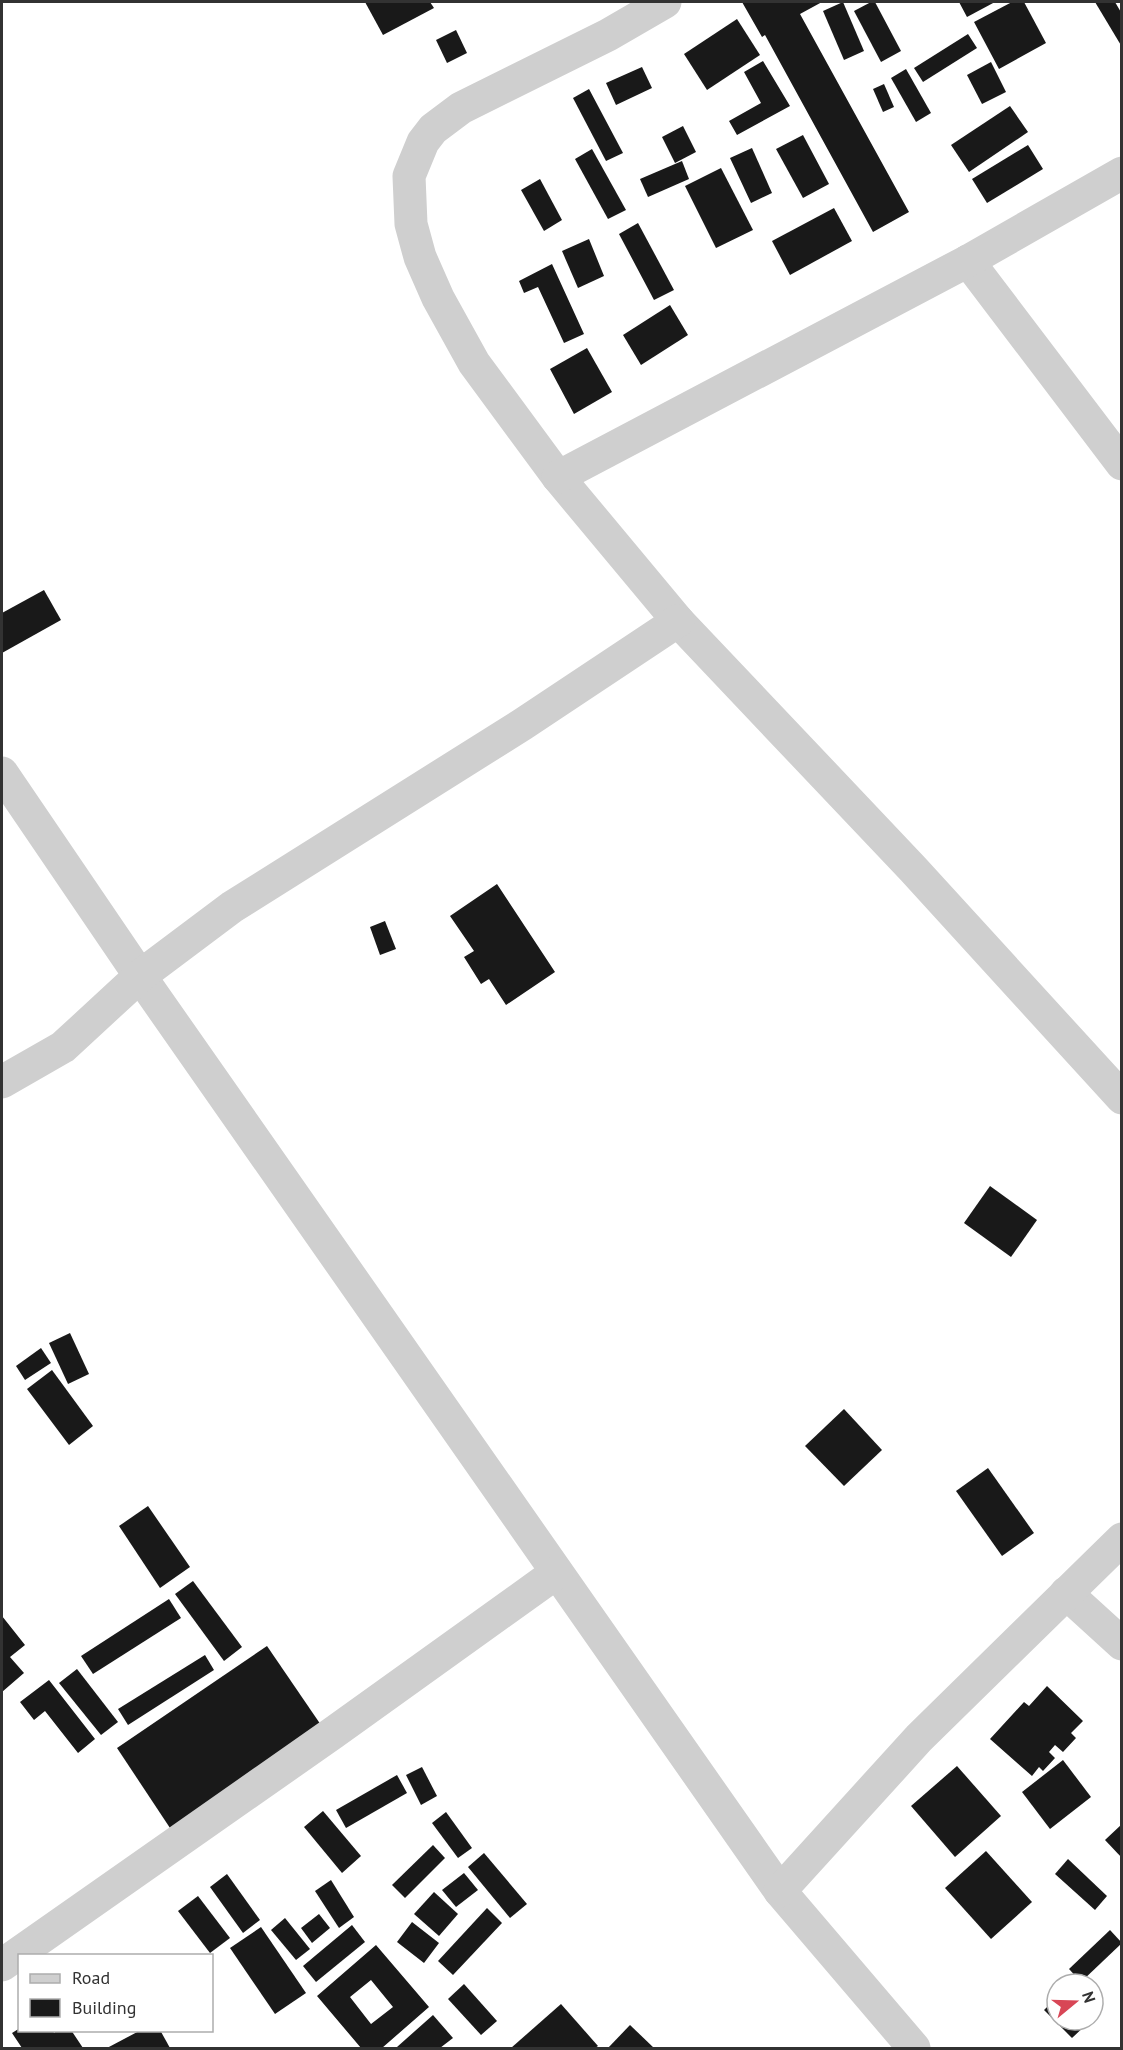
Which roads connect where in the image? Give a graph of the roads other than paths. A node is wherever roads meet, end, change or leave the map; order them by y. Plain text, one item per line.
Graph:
1 (664, 2) edge
2 (1122, 173) edge
3 (968, 261) junction
4 (1122, 464) edge
5 (558, 477) junction
6 (678, 621) junction
7 (2, 773) edge
8 (140, 976) junction
9 (2, 1082) edge
10 (1122, 1098) edge
11 (1122, 1539) edge
12 (556, 1573) junction
13 (1066, 1593) junction
14 (1122, 1644) edge
15 (780, 1891) junction
16 (2, 1965) edge
17 (914, 2049) edge

1 - 5 street
2 - 3 street
3 - 4 street
3 - 5 street
5 - 6 street
6 - 8 street
6 - 10 street
7 - 8 street
8 - 9 street
8 - 12 street
11 - 13 street
12 - 15 street
12 - 16 street
13 - 14 street
13 - 15 street
15 - 17 street

